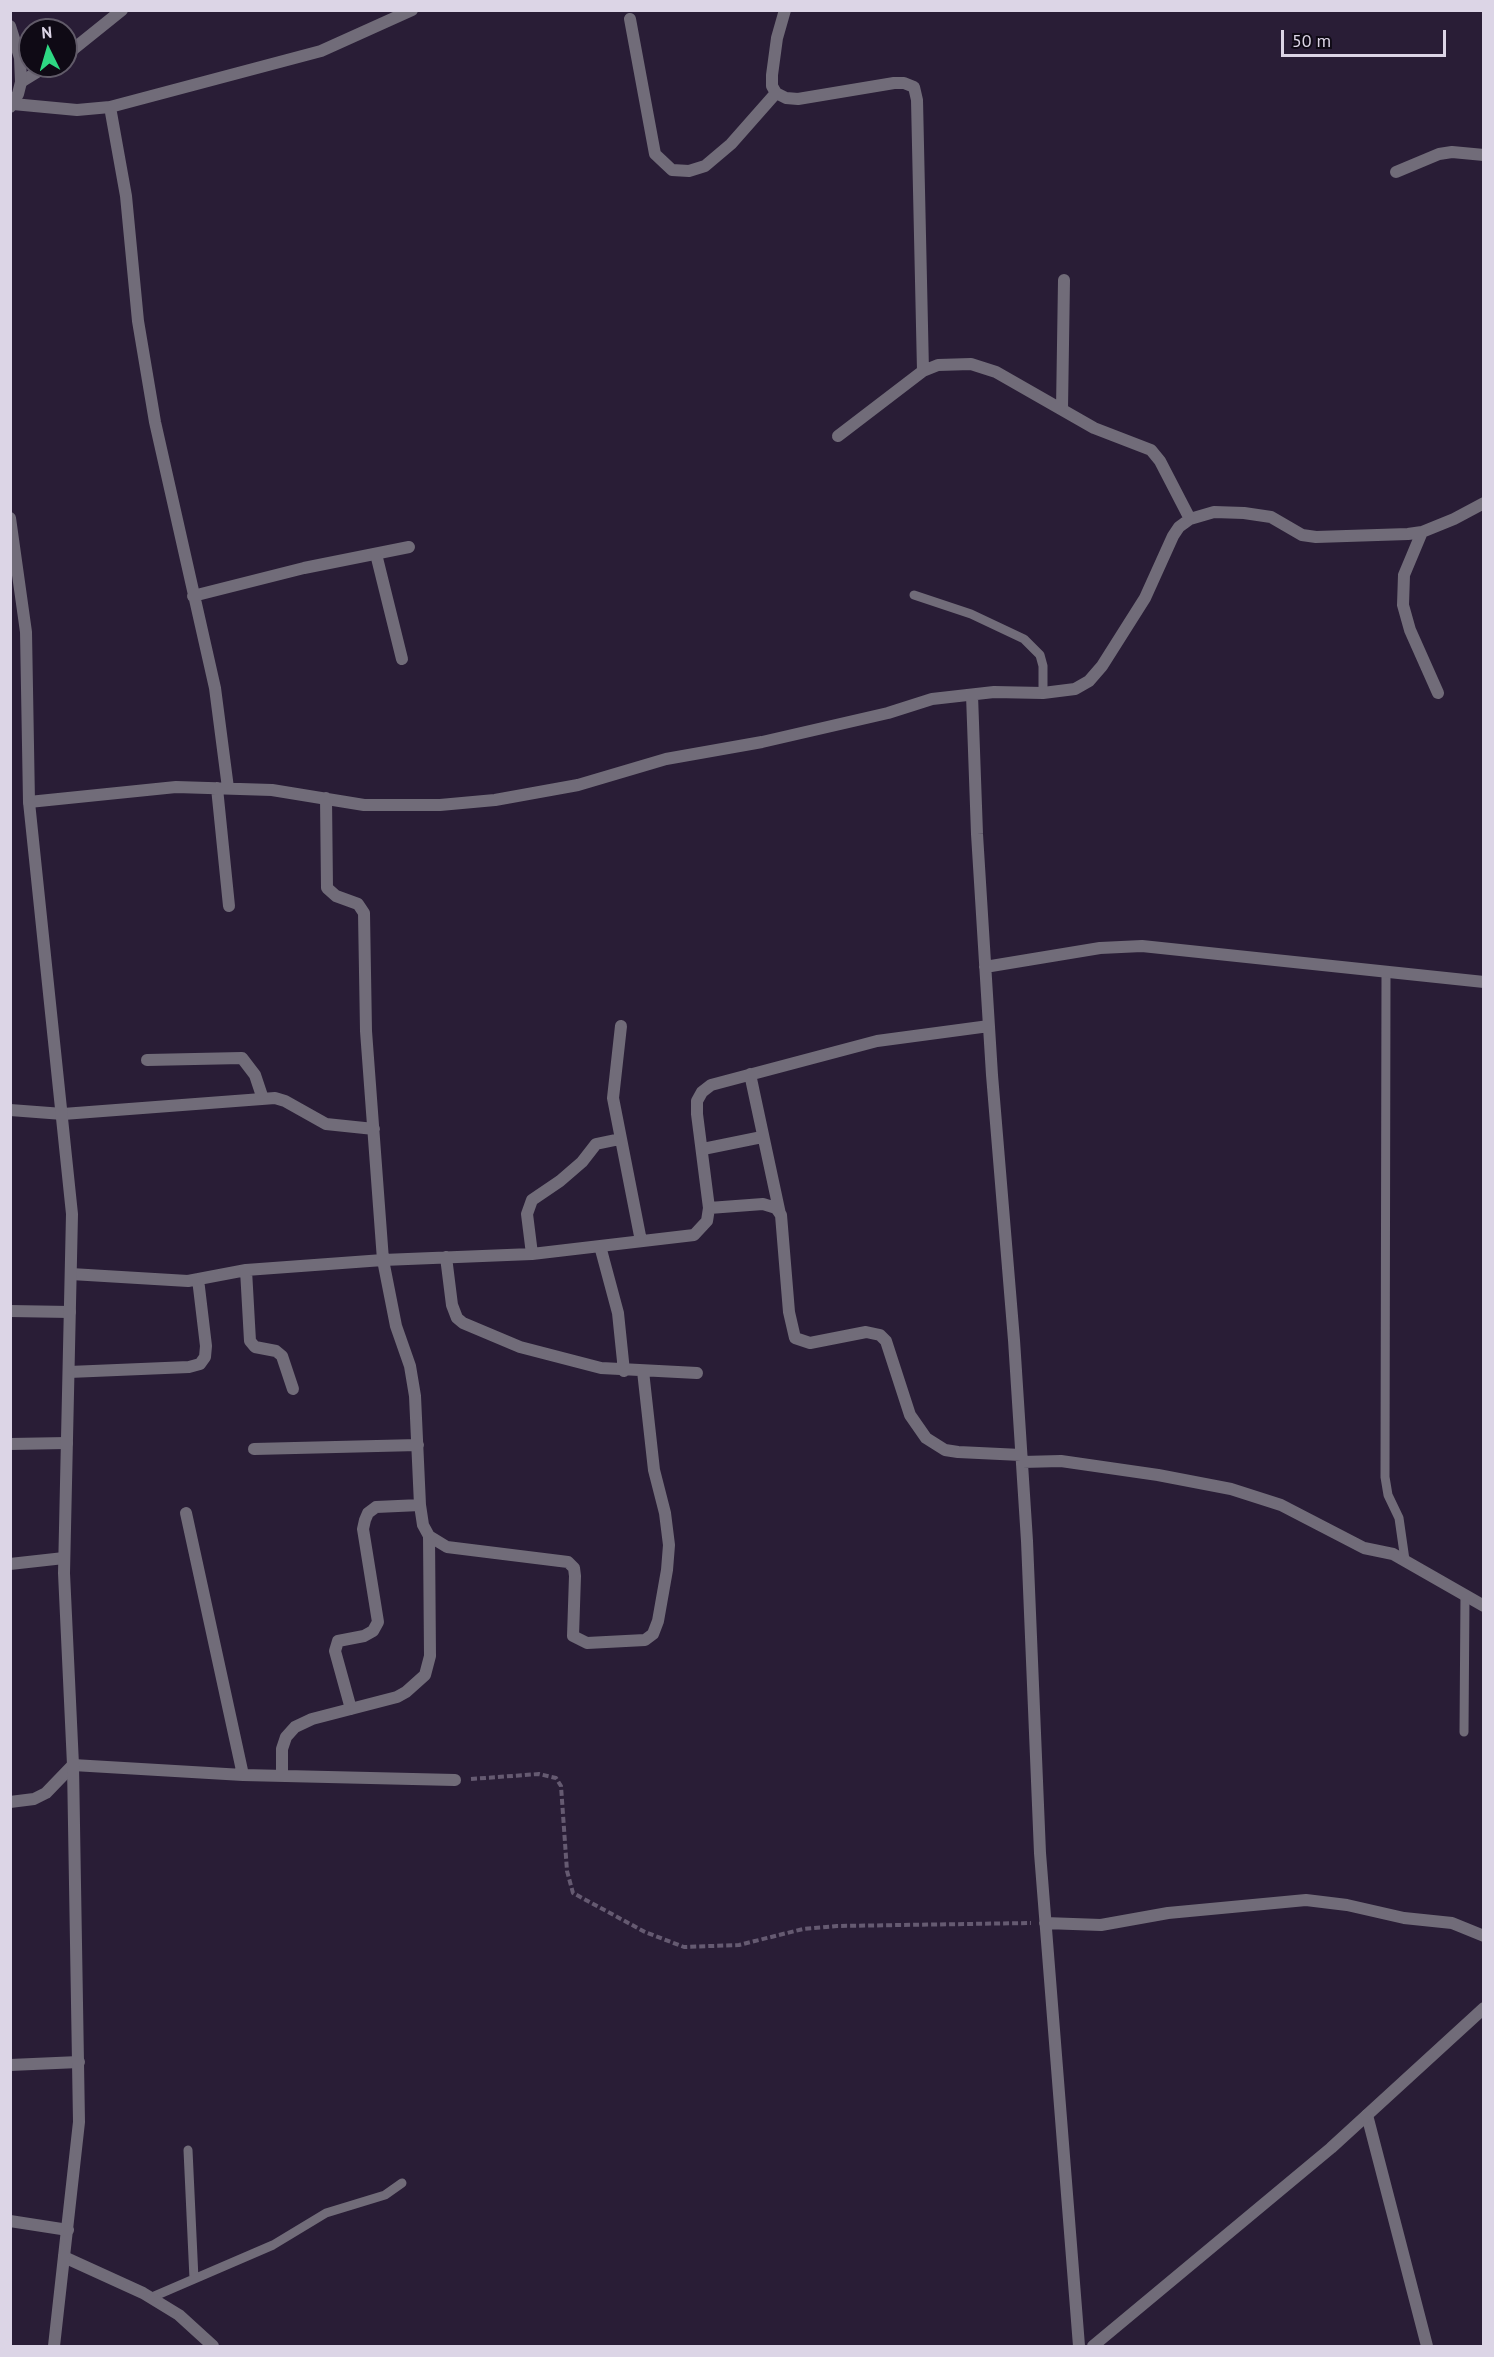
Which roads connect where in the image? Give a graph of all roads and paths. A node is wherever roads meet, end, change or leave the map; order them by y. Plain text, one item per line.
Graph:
1 (122, 10) edge
2 (412, 10) edge
3 (784, 10) edge
4 (630, 19) dead end
5 (10, 26) edge
6 (78, 45) edge
7 (28, 78) edge
8 (21, 82) junction
9 (776, 93) junction
10 (12, 106) edge
11 (110, 107) junction
12 (1484, 155) edge
13 (1396, 172) dead end
14 (1064, 280) dead end
15 (923, 371) junction
16 (1062, 409) junction
17 (838, 436) dead end
18 (1484, 503) edge
19 (10, 518) edge
20 (1190, 519) junction
21 (1422, 532) junction
22 (409, 548) dead end
23 (376, 554) junction
24 (914, 595) dead end
25 (193, 596) junction
26 (402, 658) dead end
27 (1043, 693) junction
28 (1438, 693) dead end
29 (972, 695) junction
30 (222, 788) junction
31 (326, 798) junction
32 (29, 802) junction
33 (229, 906) dead end
34 (985, 967) junction
35 (1386, 973) junction
36 (1484, 982) edge
37 (621, 1026) dead end
38 (989, 1026) junction
39 (147, 1060) dead end
40 (750, 1074) junction
41 (263, 1099) junction
42 (10, 1110) edge
43 (63, 1113) junction
44 (374, 1129) junction
45 (762, 1137) junction
46 (620, 1139) junction
47 (703, 1149) junction
48 (709, 1208) junction
49 (781, 1215) junction
50 (641, 1241) junction
51 (600, 1246) junction
52 (532, 1254) junction
53 (446, 1257) junction
54 (383, 1260) junction
55 (246, 1270) junction
56 (71, 1274) junction
57 (198, 1280) junction
58 (10, 1311) edge
59 (70, 1312) junction
60 (624, 1371) junction
61 (643, 1371) junction
62 (69, 1372) junction
63 (697, 1373) dead end
64 (293, 1389) dead end
65 (67, 1443) junction
66 (10, 1444) edge
67 (418, 1445) junction
68 (254, 1449) dead end
69 (1022, 1458) junction
70 (420, 1505) junction
71 (186, 1514) dead end
72 (429, 1536) junction
73 (64, 1558) junction
74 (1405, 1560) junction
75 (10, 1564) edge
76 (1465, 1595) junction
77 (1484, 1606) edge
78 (351, 1709) junction
79 (1464, 1732) dead end
80 (73, 1765) junction
81 (243, 1775) junction
82 (282, 1776) junction
83 (455, 1780) joint
84 (10, 1802) edge
85 (1045, 1923) junction
86 (1484, 1936) edge
87 (1484, 2008) edge
88 (79, 2062) junction
89 (10, 2065) edge
90 (1367, 2115) junction
91 (188, 2150) dead end
92 (402, 2183) dead end
93 (10, 2221) edge
94 (68, 2230) junction
95 (64, 2257) junction
96 (194, 2279) junction
97 (150, 2298) junction
98 (1098, 2345) edge
99 (54, 2346) edge
100 (213, 2346) edge
101 (1079, 2346) edge
102 (1427, 2346) edge

1 - 6 street
2 - 11 street
3 - 9 street
4 - 9 street
5 - 8 street
7 - 8 street
8 - 10 street
9 - 15 street
10 - 11 street
11 - 25 street
12 - 13 street
14 - 16 street
15 - 16 street
15 - 17 street
16 - 20 street
18 - 21 street
19 - 32 street
20 - 21 street
20 - 27 street
21 - 28 street
22 - 23 street
23 - 25 street
23 - 26 street
24 - 27 lane
25 - 30 street
27 - 29 street
29 - 31 street
29 - 34 street
30 - 31 street
30 - 32 street
30 - 33 street
31 - 44 street
32 - 43 street
34 - 35 street
34 - 38 street
35 - 36 street
35 - 74 lane
37 - 46 street
38 - 40 street
38 - 69 street
39 - 41 street
40 - 45 street
40 - 47 street
41 - 43 street
41 - 44 street
42 - 43 street
43 - 56 street
44 - 54 street
45 - 47 street
45 - 49 street
46 - 50 street
46 - 52 street
47 - 48 street
48 - 49 street
48 - 50 street
49 - 69 street
50 - 51 street
51 - 52 street
51 - 60 street
52 - 53 street
53 - 54 street
53 - 60 street
54 - 55 street
54 - 67 street
55 - 57 street
55 - 64 street
56 - 57 street
56 - 59 street
57 - 62 street
58 - 59 street
59 - 62 street
60 - 61 street
61 - 63 street
61 - 72 street
62 - 65 street
65 - 66 street
65 - 73 street
67 - 68 street
67 - 70 street
69 - 74 street
69 - 85 street
70 - 72 street
70 - 78 street
71 - 81 street
72 - 78 street
73 - 75 street
73 - 80 street
74 - 76 street
76 - 77 street
76 - 79 lane
78 - 82 street
80 - 81 street
80 - 84 street
80 - 88 street
81 - 82 street
82 - 83 street
83 - 85 path
85 - 86 street
85 - 101 street
87 - 90 street
88 - 89 street
88 - 94 street
90 - 98 street
90 - 102 street
91 - 96 lane
92 - 96 lane
93 - 94 street
94 - 95 street
95 - 97 street
95 - 99 street
96 - 97 lane
97 - 100 street

